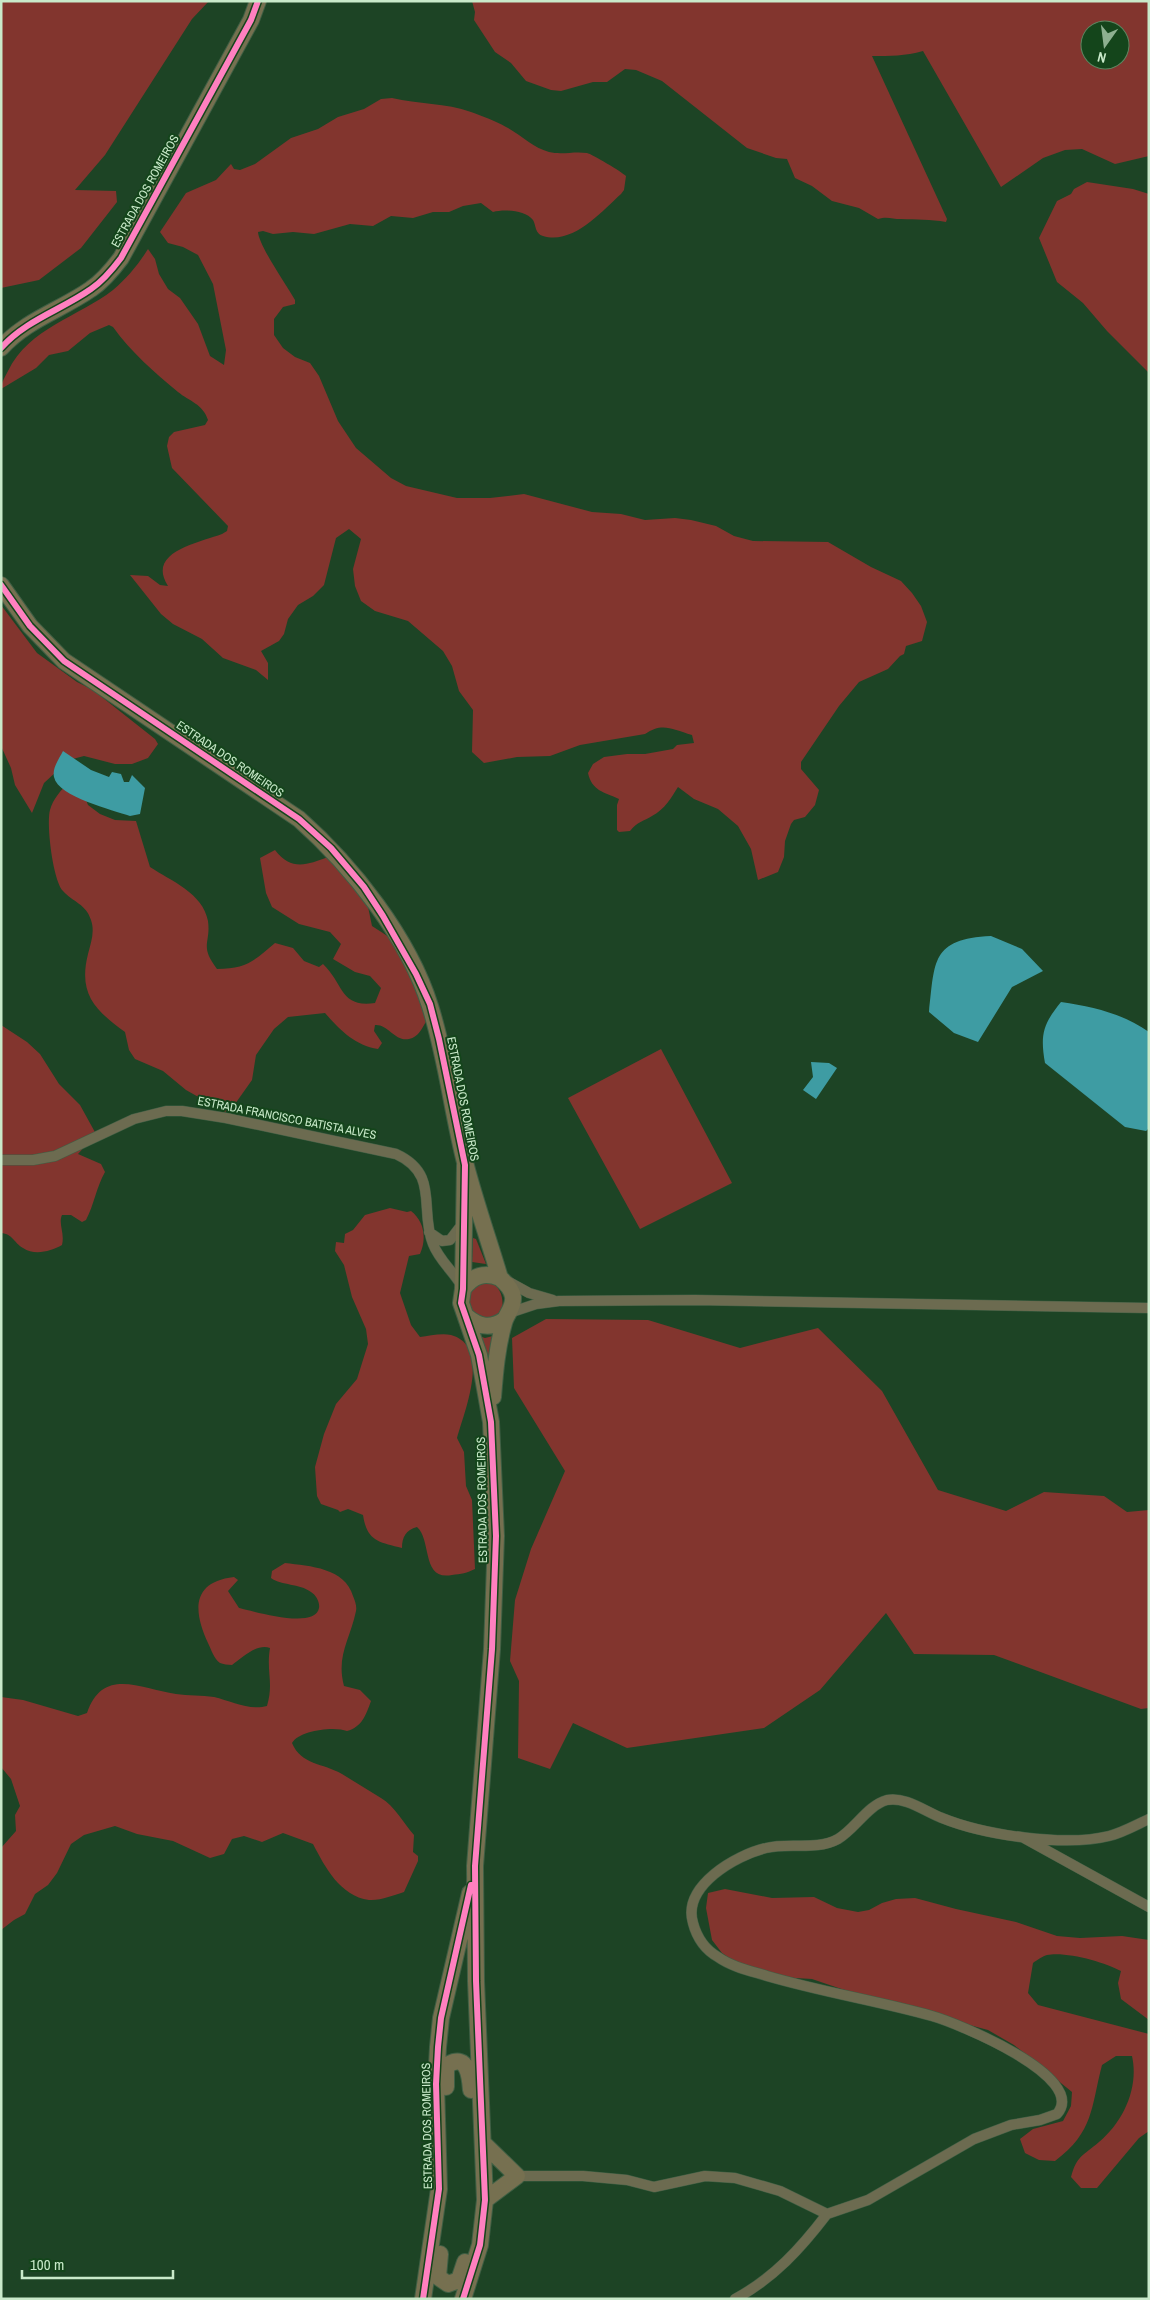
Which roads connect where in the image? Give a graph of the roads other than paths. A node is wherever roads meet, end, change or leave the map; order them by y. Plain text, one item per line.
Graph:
1 (258, 1) edge
2 (1, 348) edge
3 (1, 585) edge
4 (1, 1160) edge
5 (465, 1165) junction
6 (464, 1222) junction
7 (429, 1232) junction
8 (500, 1278) junction
9 (463, 1288) junction
10 (559, 1301) junction
11 (1149, 1308) edge
12 (467, 1317) junction
13 (507, 1317) junction
14 (491, 1422) junction
15 (1149, 1819) edge
16 (1021, 1837) junction
17 (475, 1866) junction
18 (1149, 1907) edge
19 (482, 2114) junction
20 (438, 2120) junction
21 (483, 2143) junction
22 (517, 2176) junction
23 (485, 2200) junction
24 (827, 2214) junction
25 (433, 2234) junction
26 (480, 2245) junction
27 (423, 2299) edge
28 (463, 2299) edge
29 (735, 2299) edge

1 - 2 main road, ESTRADA DOS ROMEIROS
3 - 5 main road, ESTRADA DOS ROMEIROS
4 - 7 street, ESTRADA FRANCISCO BATISTA ALVES
5 - 6 main road, ESTRADA DOS ROMEIROS
5 - 8 main road, ESTRADA DOS ROMEIROS
6 - 7 street
6 - 9 main road, ESTRADA DOS ROMEIROS
7 - 9 street, ESTRADA FRANCISCO BATISTA ALVES
8 - 9 main road
8 - 10 street
8 - 13 main road, ESTRADA DOS ROMEIROS
9 - 12 main road, ESTRADA DOS ROMEIROS
10 - 11 street
10 - 13 street
12 - 13 main road
12 - 14 main road, ESTRADA DOS ROMEIROS
13 - 14 main road, ESTRADA DOS ROMEIROS
14 - 17 main road, ESTRADA DOS ROMEIROS
15 - 16 street
16 - 18 street
16 - 24 street
17 - 19 main road, ESTRADA DOS ROMEIROS
17 - 20 main road, ESTRADA DOS ROMEIROS
19 - 20 main road
19 - 21 main road, ESTRADA DOS ROMEIROS
20 - 25 main road, ESTRADA DOS ROMEIROS
21 - 22 main road
21 - 23 main road, ESTRADA DOS ROMEIROS
22 - 23 main road
22 - 24 street
23 - 26 main road, ESTRADA DOS ROMEIROS
24 - 29 street
25 - 26 main road
25 - 27 main road, ESTRADA DOS ROMEIROS
26 - 28 main road, ESTRADA DOS ROMEIROS

